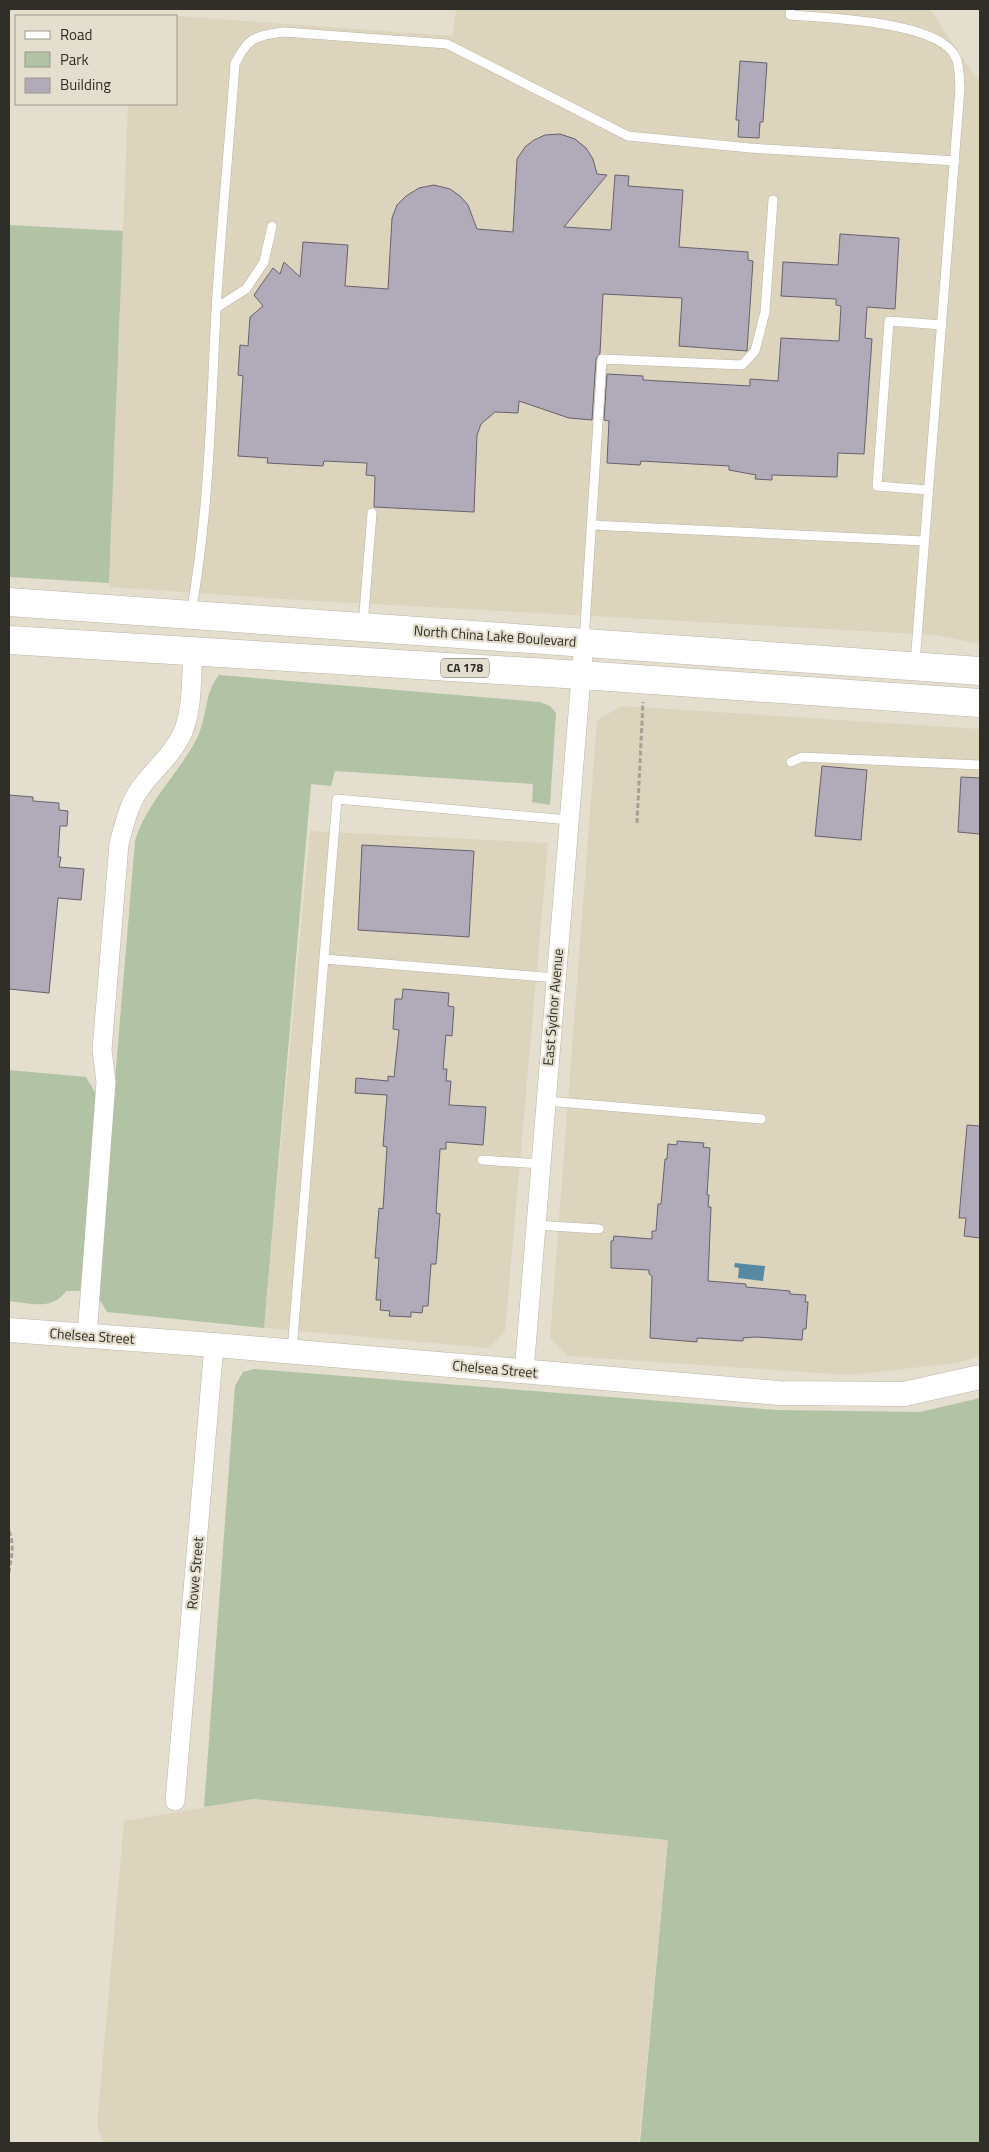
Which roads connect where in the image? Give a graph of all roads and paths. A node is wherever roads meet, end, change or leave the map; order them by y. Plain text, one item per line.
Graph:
1 (791, 9) edge
2 (955, 161) junction
3 (773, 200) dead end
4 (272, 226) dead end
5 (216, 308) junction
6 (942, 325) junction
7 (928, 490) junction
8 (372, 513) dead end
9 (591, 525) junction
10 (924, 542) junction
11 (9, 602) edge
12 (191, 614) junction
13 (363, 628) junction
14 (9, 640) edge
15 (584, 641) junction
16 (39, 642) junction
17 (193, 651) junction
18 (915, 666) junction
19 (980, 671) edge
20 (582, 675) junction
21 (643, 702) dead end
22 (980, 703) edge
23 (791, 762) dead end
24 (980, 765) edge
25 (569, 820) junction
26 (637, 823) dead end
27 (324, 959) junction
28 (556, 978) junction
29 (546, 1101) junction
30 (761, 1119) dead end
31 (482, 1160) dead end
32 (540, 1164) junction
33 (535, 1225) junction
34 (600, 1229) dead end
35 (9, 1330) edge
36 (87, 1336) junction
37 (214, 1345) junction
38 (292, 1352) junction
39 (524, 1372) junction
40 (980, 1377) edge
41 (9, 1531) edge
42 (9, 1572) edge
43 (175, 1801) dead end

1 - 2 lane
2 - 5 lane
2 - 6 lane
3 - 9 lane
4 - 5 lane
5 - 12 lane
6 - 7 lane
6 - 7 lane
7 - 10 lane
8 - 13 lane
9 - 10 lane
9 - 15 lane
10 - 18 lane
11 - 12 main road, North China Lake Boulevard
12 - 13 main road, North China Lake Boulevard
12 - 16 main road
13 - 15 main road, North China Lake Boulevard
14 - 16 main road, CA 178
15 - 18 main road, North China Lake Boulevard
15 - 20 street, East Sydnor Avenue
16 - 17 main road, CA 178
17 - 20 main road, CA 178
17 - 36 street
18 - 19 main road, North China Lake Boulevard
20 - 22 main road, CA 178
20 - 25 street, East Sydnor Avenue
21 - 26 path
23 - 24 lane
25 - 27 lane
25 - 28 street, East Sydnor Avenue
27 - 28 lane
27 - 38 lane
28 - 29 street, East Sydnor Avenue
29 - 30 lane
29 - 32 street, East Sydnor Avenue
31 - 32 lane
32 - 33 street, East Sydnor Avenue
33 - 34 lane
33 - 39 street, East Sydnor Avenue
35 - 36 street, Chelsea Street
36 - 37 street, Chelsea Street
37 - 38 street, Chelsea Street
37 - 43 street, Rowe Street
38 - 39 street, Chelsea Street
39 - 40 street, Chelsea Street
41 - 42 path

